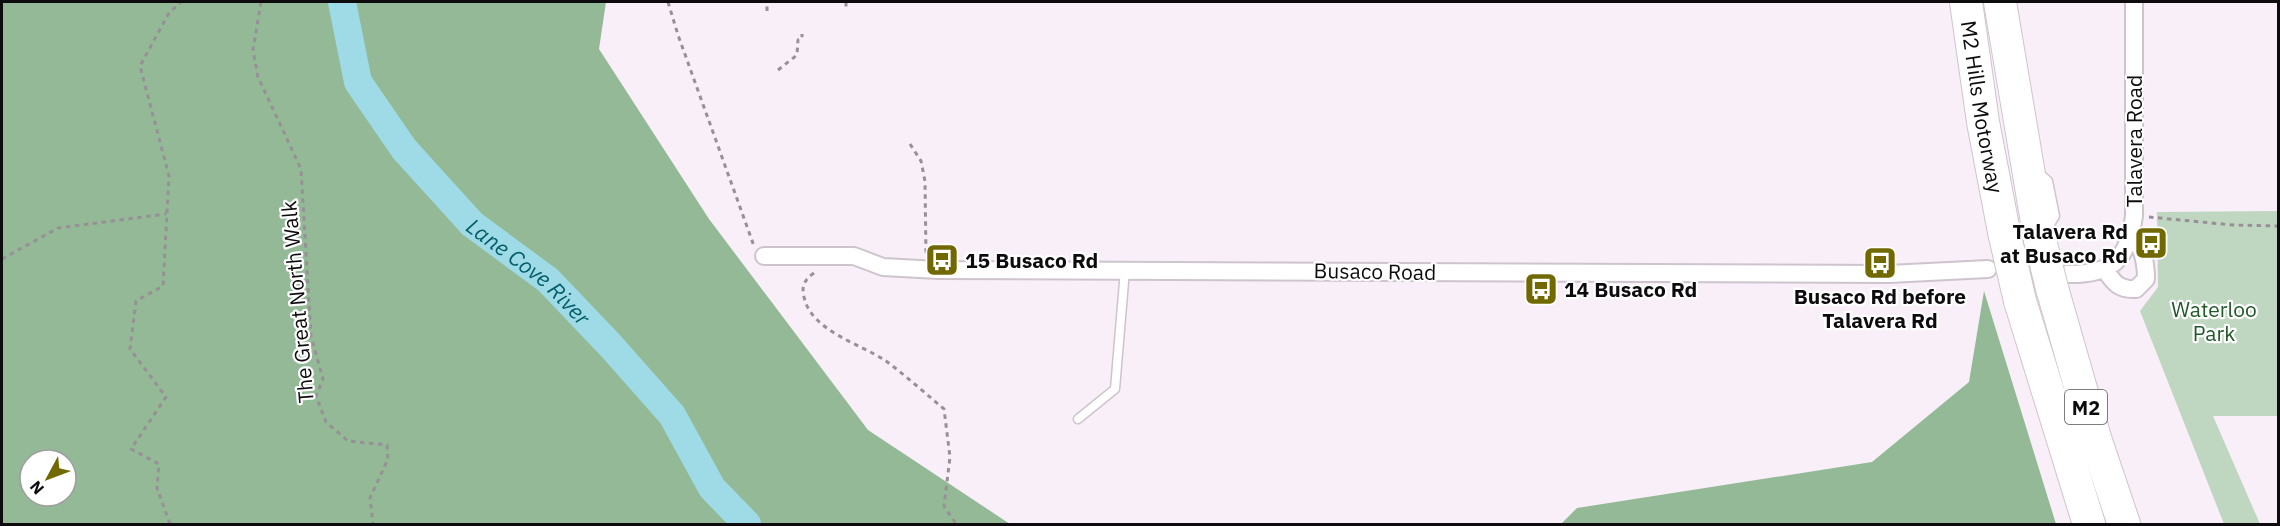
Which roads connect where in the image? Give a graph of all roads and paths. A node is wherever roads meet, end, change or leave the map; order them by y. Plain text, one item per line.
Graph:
1 (181, 2) edge
2 (261, 2) edge
3 (668, 2) edge
4 (767, 2) edge
5 (846, 2) edge
6 (1966, 2) edge
7 (2000, 2) edge
8 (2134, 2) edge
9 (846, 9) dead end
10 (766, 11) dead end
11 (802, 34) dead end
12 (778, 70) dead end
13 (910, 144) dead end
14 (166, 214) junction
15 (2133, 224) junction
16 (2278, 226) edge
17 (765, 256) joint
18 (926, 257) dead end
19 (2, 259) edge
20 (1988, 269) dead end
21 (818, 270) dead end
22 (1125, 270) junction
23 (2105, 270) junction
24 (2060, 281) junction
25 (1078, 419) dead end
26 (170, 525) edge
27 (373, 525) edge
28 (956, 525) edge
29 (2090, 525) edge
30 (2124, 525) edge

1 - 14 path
2 - 27 path, The Great North Walk
3 - 17 path
4 - 10 path
5 - 9 path
6 - 29 highway, M2 Hills Motorway / M2, bridge
7 - 24 highway, M2 Hills Motorway / M2, bridge
8 - 15 street, Talavera Road
11 - 12 path
13 - 18 path
14 - 19 path
14 - 26 path
15 - 16 path
15 - 23 street, Talavera Road
15 - 23 street
17 - 22 street, Busaco Road
20 - 22 street, Busaco Road
21 - 28 path
22 - 25 lane
23 - 24 street
24 - 30 highway, M2 Hills Motorway / M2

